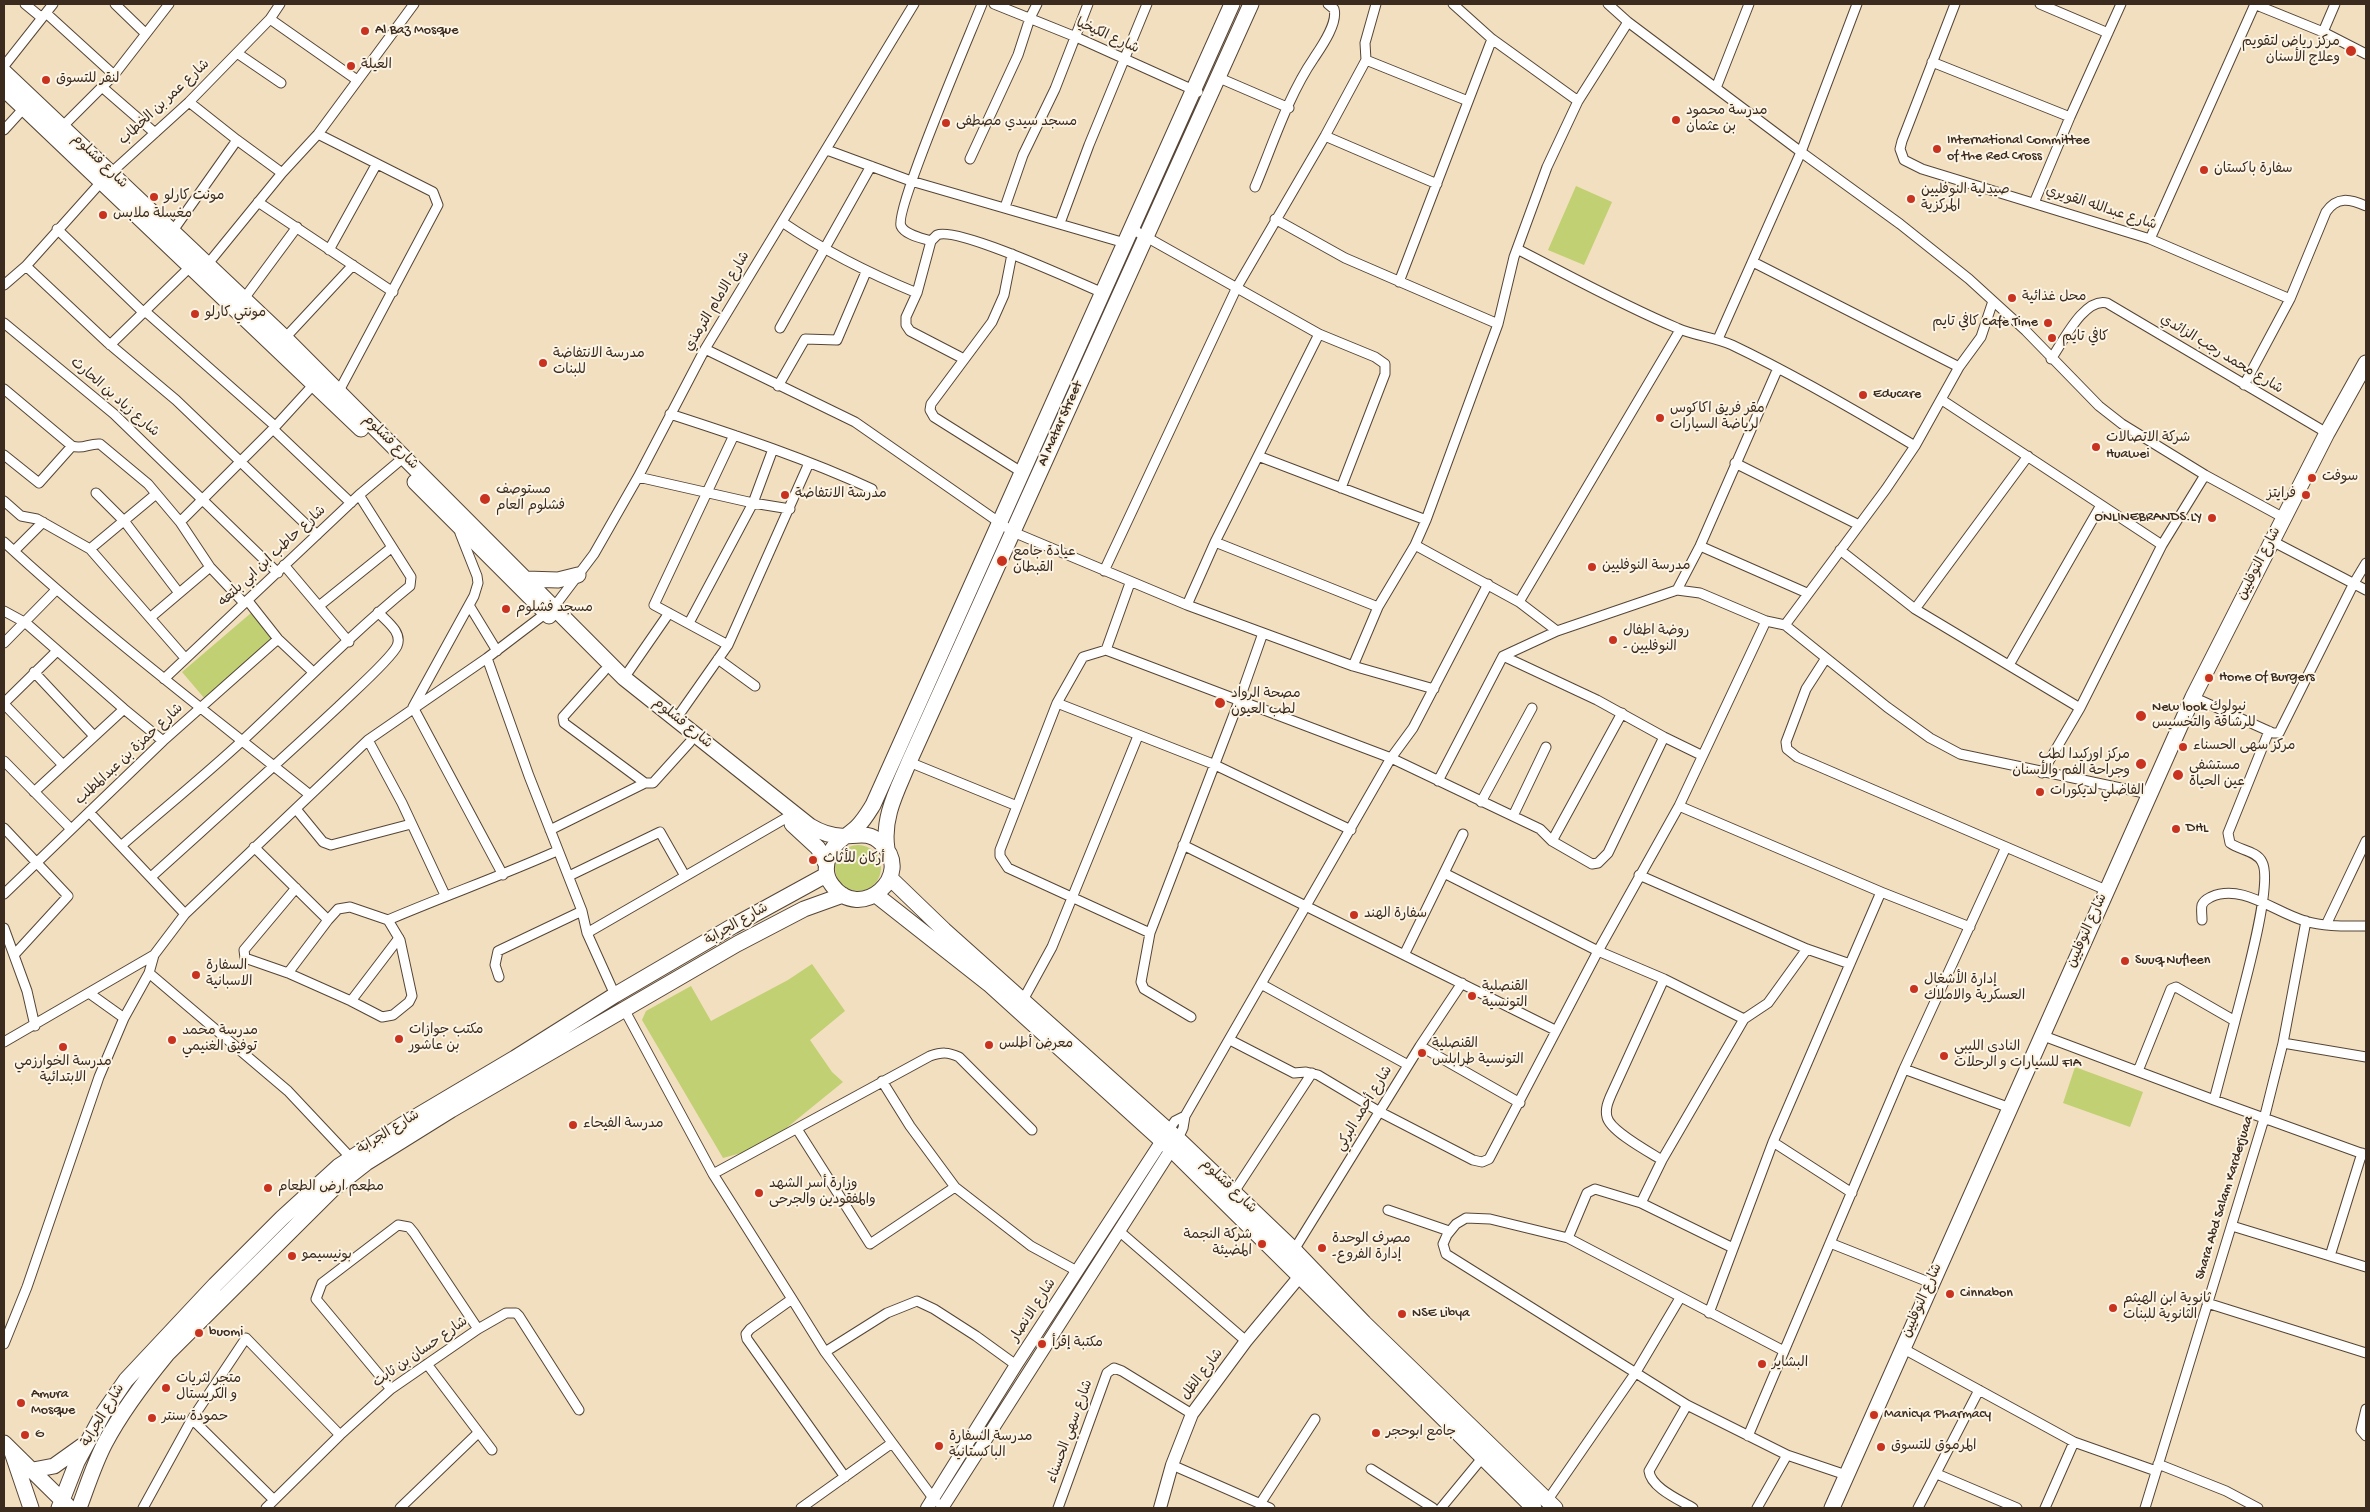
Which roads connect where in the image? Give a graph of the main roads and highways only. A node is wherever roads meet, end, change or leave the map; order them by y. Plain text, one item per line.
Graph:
1 (1232, 4) edge
2 (1251, 4) edge
3 (4, 72) edge
4 (4, 89) edge
5 (106, 177) junction
6 (1139, 232) junction
7 (2366, 364) edge
8 (400, 461) junction
9 (1006, 527) junction
10 (578, 575) road end
11 (526, 578) junction
12 (550, 611) junction
13 (785, 812) junction
14 (846, 836) junction
15 (887, 849) junction
16 (826, 870) junction
17 (890, 878) junction
18 (843, 895) junction
19 (876, 895) junction
20 (518, 1064) junction
21 (1170, 1140) junction
22 (1300, 1276) junction
23 (90, 1437) junction
24 (8, 1447) edge
25 (33, 1470) junction
26 (64, 1505) edge
27 (936, 1506) edge
28 (1545, 1506) edge
29 (31, 1508) edge
30 (79, 1508) edge
31 (1160, 1508) edge
32 (1832, 1508) edge

1 - 6 main road
2 - 6 main road, Al Matar Street
3 - 5 main road, شارع فشلوم
4 - 5 main road, شارع فشلوم
5 - 8 main road, شارع فشلوم
5 - 8 main road, شارع فشلوم
6 - 9 main road, Al Matar Street
6 - 9 main road
7 - 32 main road, شارع النوفليين
8 - 11 main road, شارع فشلوم
8 - 12 main road, شارع فشلوم
9 - 14 main road
9 - 15 main road, Al Matar Street
10 - 11 main road
11 - 12 main road, شارع فشلوم
12 - 13 main road, شارع فشلوم
12 - 13 main road, شارع فشلوم
13 - 14 main road
13 - 16 main road
14 - 15 main road
14 - 16 main road
15 - 17 main road
16 - 18 main road
16 - 20 main road, شارع الجرابة
17 - 19 main road
17 - 21 main road, شارع فشلوم
18 - 19 main road
18 - 20 main road, شارع الجرابة
19 - 21 main road, شارع فشلوم
20 - 23 main road, شارع الجرابة
20 - 30 main road, شارع الجرابة
21 - 22 main road, شارع فشلوم
21 - 27 main road, شارع الانصار
21 - 27 main road, شارع الانصار
21 - 28 main road, شارع فشلوم
22 - 28 main road, شارع فشلوم
22 - 31 main road, شارع الظل
23 - 25 main road
23 - 26 main road, شارع الجرابة
24 - 25 main road
24 - 29 main road
25 - 26 main road

